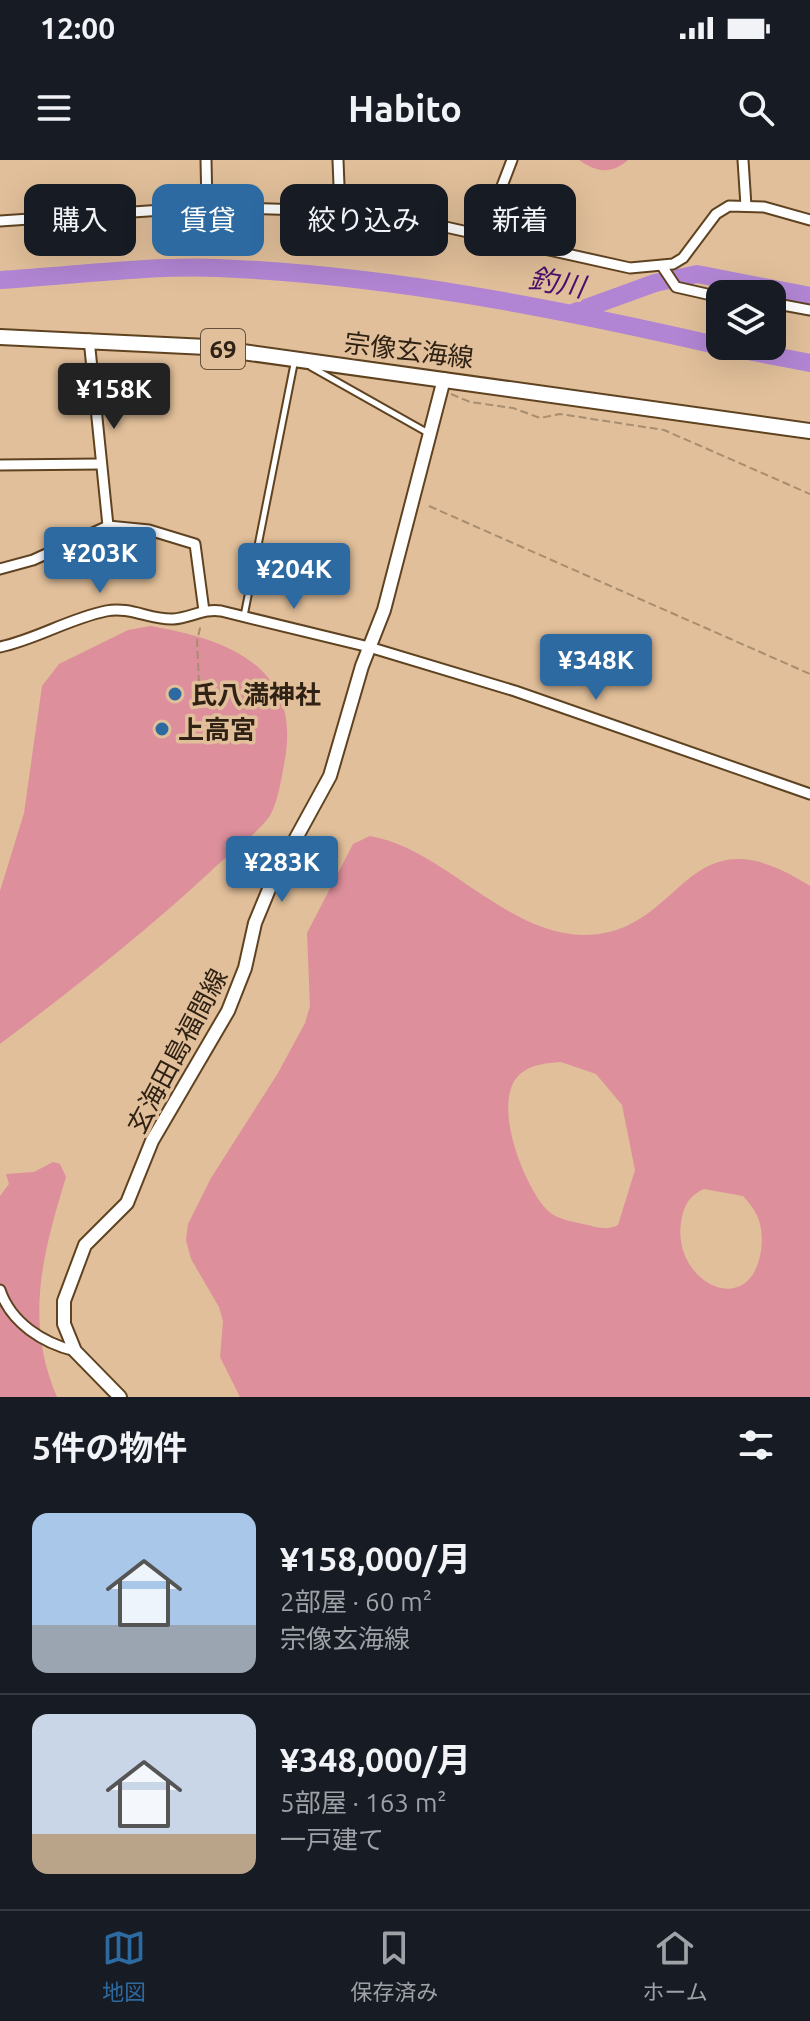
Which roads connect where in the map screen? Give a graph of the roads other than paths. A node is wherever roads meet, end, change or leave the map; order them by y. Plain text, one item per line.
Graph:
1 (206, 160) edge
2 (338, 160) edge
3 (512, 160) edge
4 (743, 160) edge
5 (207, 184) edge
6 (339, 184) edge
7 (503, 184) edge
8 (746, 206) junction
9 (152, 211) edge
10 (810, 220) edge
11 (0, 221) edge
12 (576, 255) edge
13 (663, 269) junction
14 (706, 293) edge
15 (786, 306) edge
16 (810, 310) edge
17 (0, 337) edge
18 (89, 339) junction
19 (297, 359) junction
20 (442, 384) junction
21 (810, 431) edge
22 (429, 433) junction
23 (101, 464) junction
24 (0, 465) edge
25 (108, 526) junction
26 (0, 569) edge
27 (204, 611) junction
28 (244, 617) junction
29 (0, 647) edge
30 (369, 647) junction
31 (810, 794) edge
32 (0, 1290) edge
33 (75, 1351) junction
34 (120, 1397) edge

1 - 5 street
2 - 6 street
3 - 7 street
4 - 8 street
8 - 10 street
8 - 13 street
9 - 11 street
12 - 13 street
13 - 14 street
15 - 16 street
17 - 18 main road, 宗像玄海線 / 69
18 - 19 main road, 宗像玄海線 / 69
18 - 23 street
19 - 20 main road, 宗像玄海線 / 69
19 - 22 lane
19 - 28 lane
20 - 21 main road, 宗像玄海線 / 69
20 - 22 main road, 玄海田島福間線
22 - 30 main road, 玄海田島福間線
23 - 24 street
23 - 25 street
25 - 26 street
25 - 27 street
27 - 28 street
27 - 29 street
28 - 30 street
30 - 31 street
30 - 33 main road, 玄海田島福間線
32 - 33 street
33 - 34 main road, 玄海田島福間線

